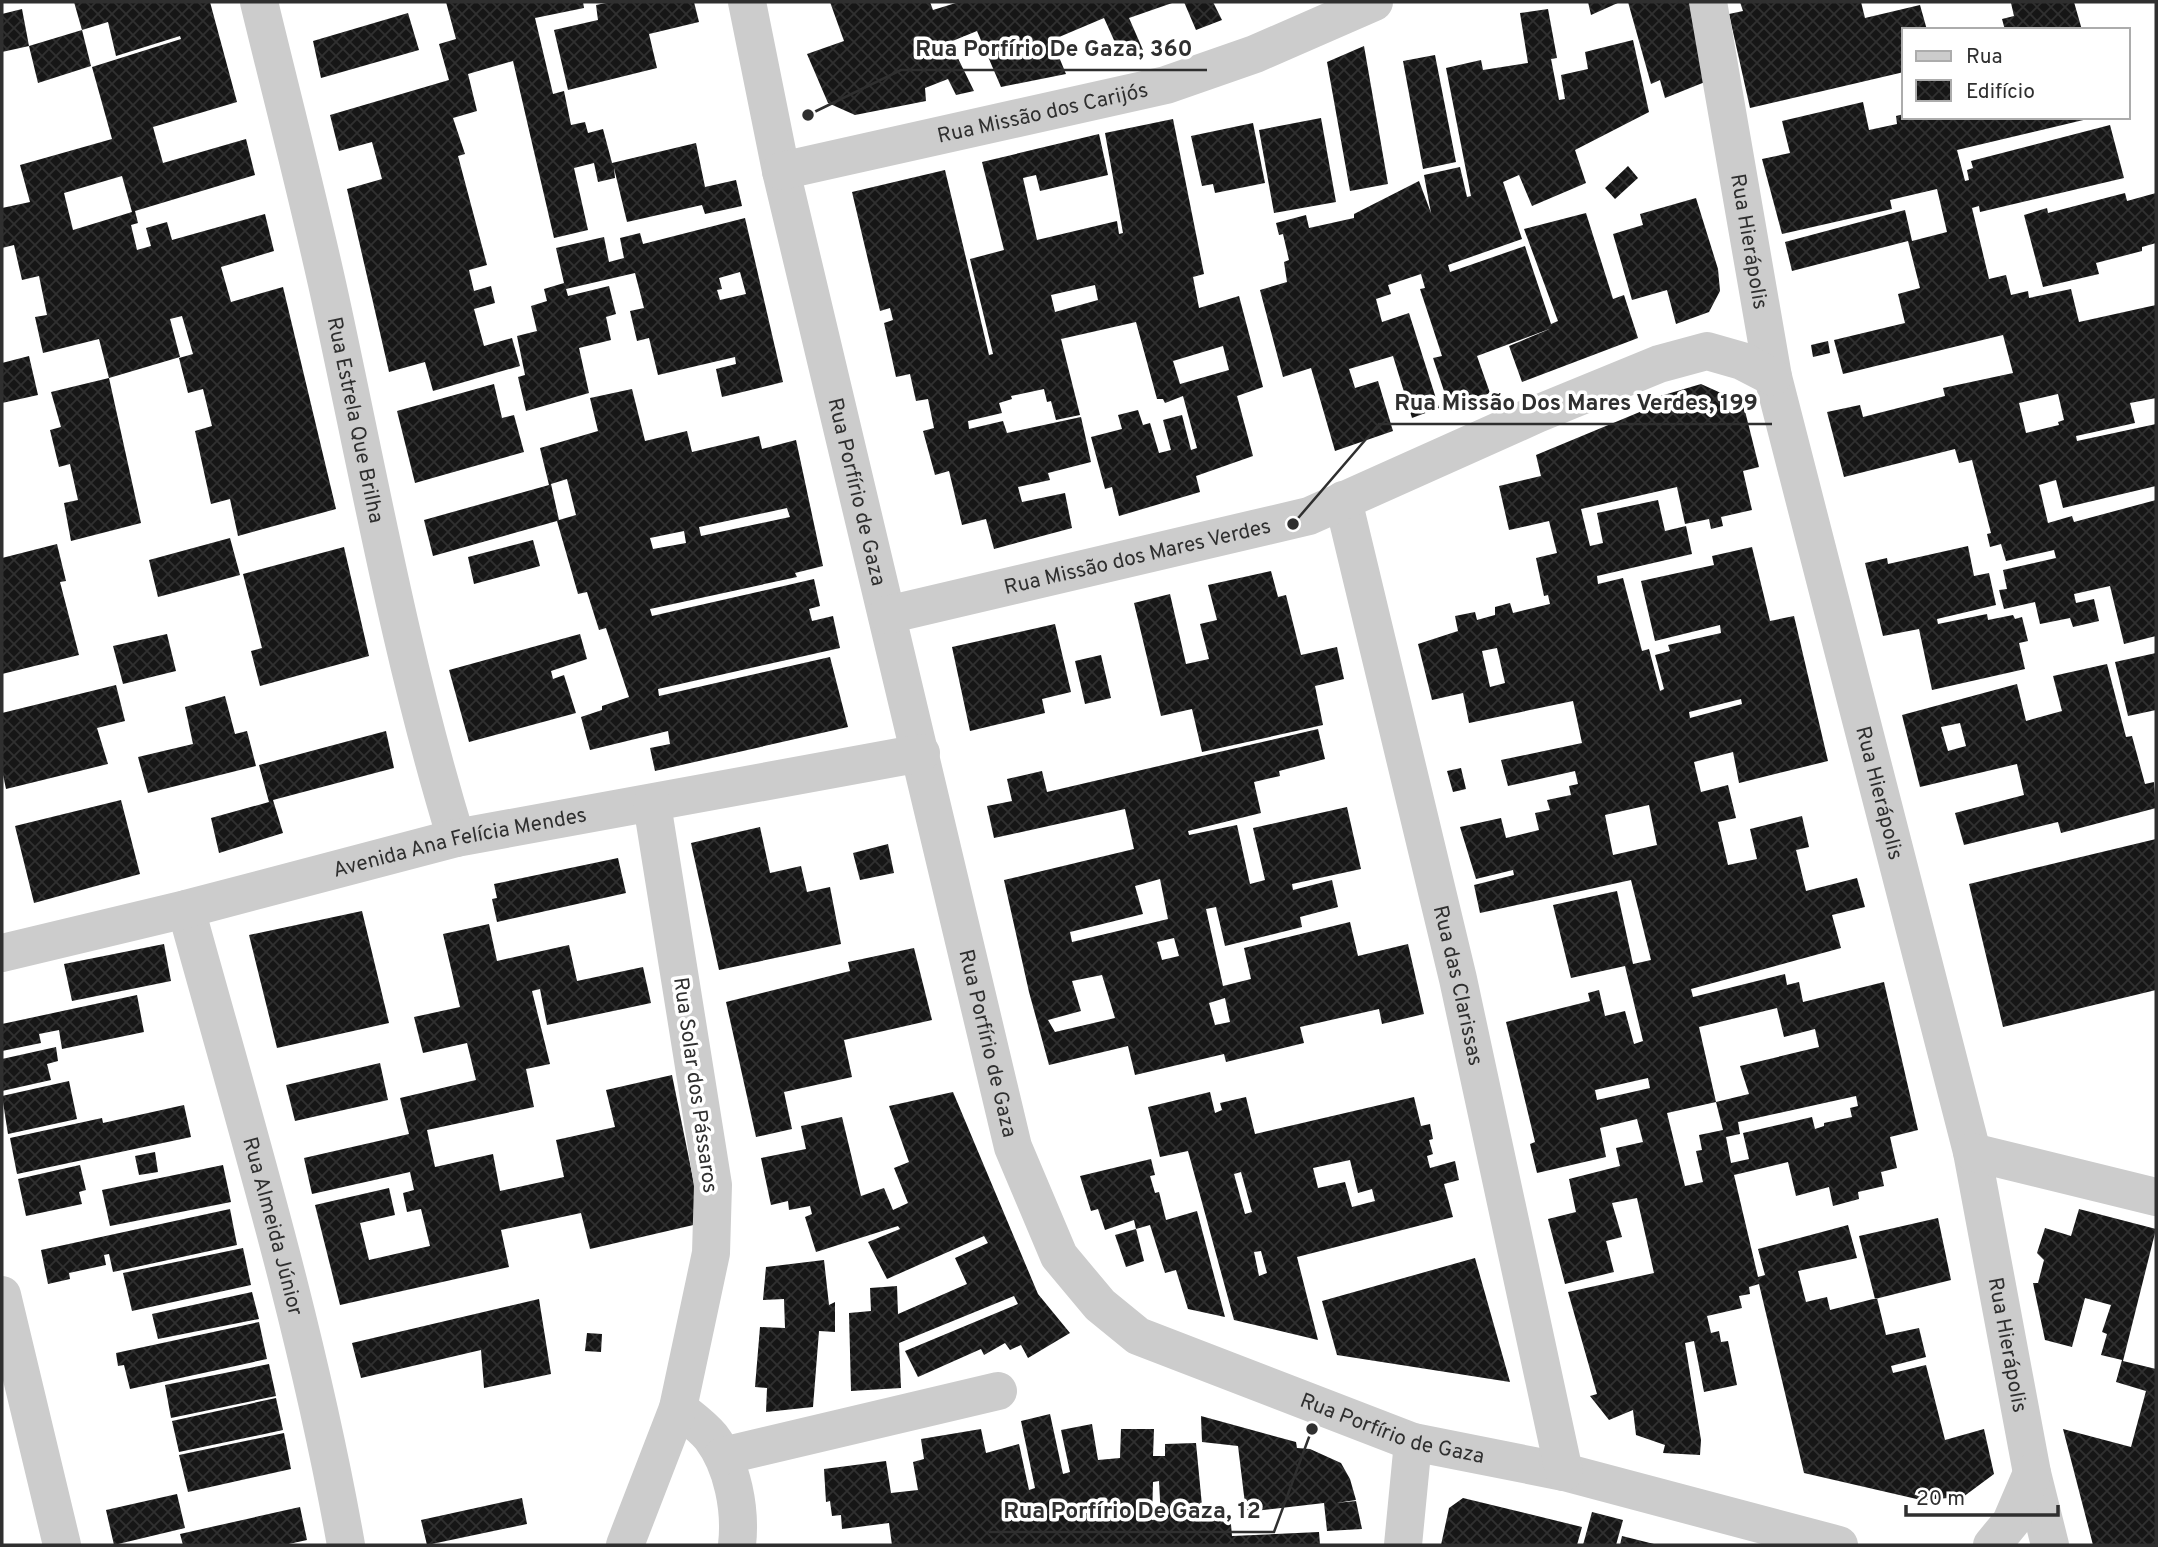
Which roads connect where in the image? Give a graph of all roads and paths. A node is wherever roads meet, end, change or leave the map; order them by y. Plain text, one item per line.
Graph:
1 (259, 2) edge
2 (747, 2) edge
3 (1374, 2) edge
4 (1708, 2) edge
5 (781, 171) junction
6 (1773, 377) junction
7 (1343, 500) junction
8 (887, 615) junction
9 (921, 753) junction
10 (652, 804) junction
11 (456, 838) junction
12 (186, 909) junction
13 (2, 953) edge
14 (1972, 1152) junction
15 (2156, 1197) edge
16 (2, 1295) edge
17 (998, 1391) dead end
18 (678, 1408) junction
19 (1413, 1442) junction
20 (723, 1456) junction
21 (1564, 1472) junction
22 (2032, 1473) junction
23 (62, 1545) edge
24 (346, 1545) edge
25 (625, 1545) edge
26 (737, 1545) edge
27 (1402, 1545) edge
28 (1839, 1545) edge
29 (1992, 1545) edge
30 (2050, 1545) edge

1 - 11 street, Rua Estrela Que Brilha
2 - 5 street, Rua Porfírio de Gaza
3 - 5 street, Rua Missão dos Carijós
4 - 6 street, Rua Hierápolis
5 - 8 street, Rua Porfírio de Gaza
6 - 7 street, Rua Missão dos Mares Verdes
6 - 14 street, Rua Hierápolis
7 - 8 street, Rua Missão dos Mares Verdes
7 - 21 street, Rua das Clarissas
8 - 9 street, Rua Porfírio de Gaza
9 - 10 street, Avenida Ana Felícia Mendes
9 - 19 street, Rua Porfírio de Gaza
10 - 11 street, Avenida Ana Felícia Mendes
10 - 18 street, Rua Solar dos Pássaros
11 - 12 street, Avenida Ana Felícia Mendes
12 - 13 street, Avenida Ana Felícia Mendes
12 - 24 street, Rua Almeida Júnior
14 - 15 street
14 - 22 street, Rua Hierápolis
16 - 23 street
17 - 20 street
18 - 20 street
18 - 25 street, Rua Solar dos Pássaros
19 - 21 street, Rua Porfírio de Gaza
19 - 27 street
20 - 26 street
21 - 28 street, Rua Porfírio de Gaza
22 - 29 street
22 - 30 street, Rua Hierápolis

